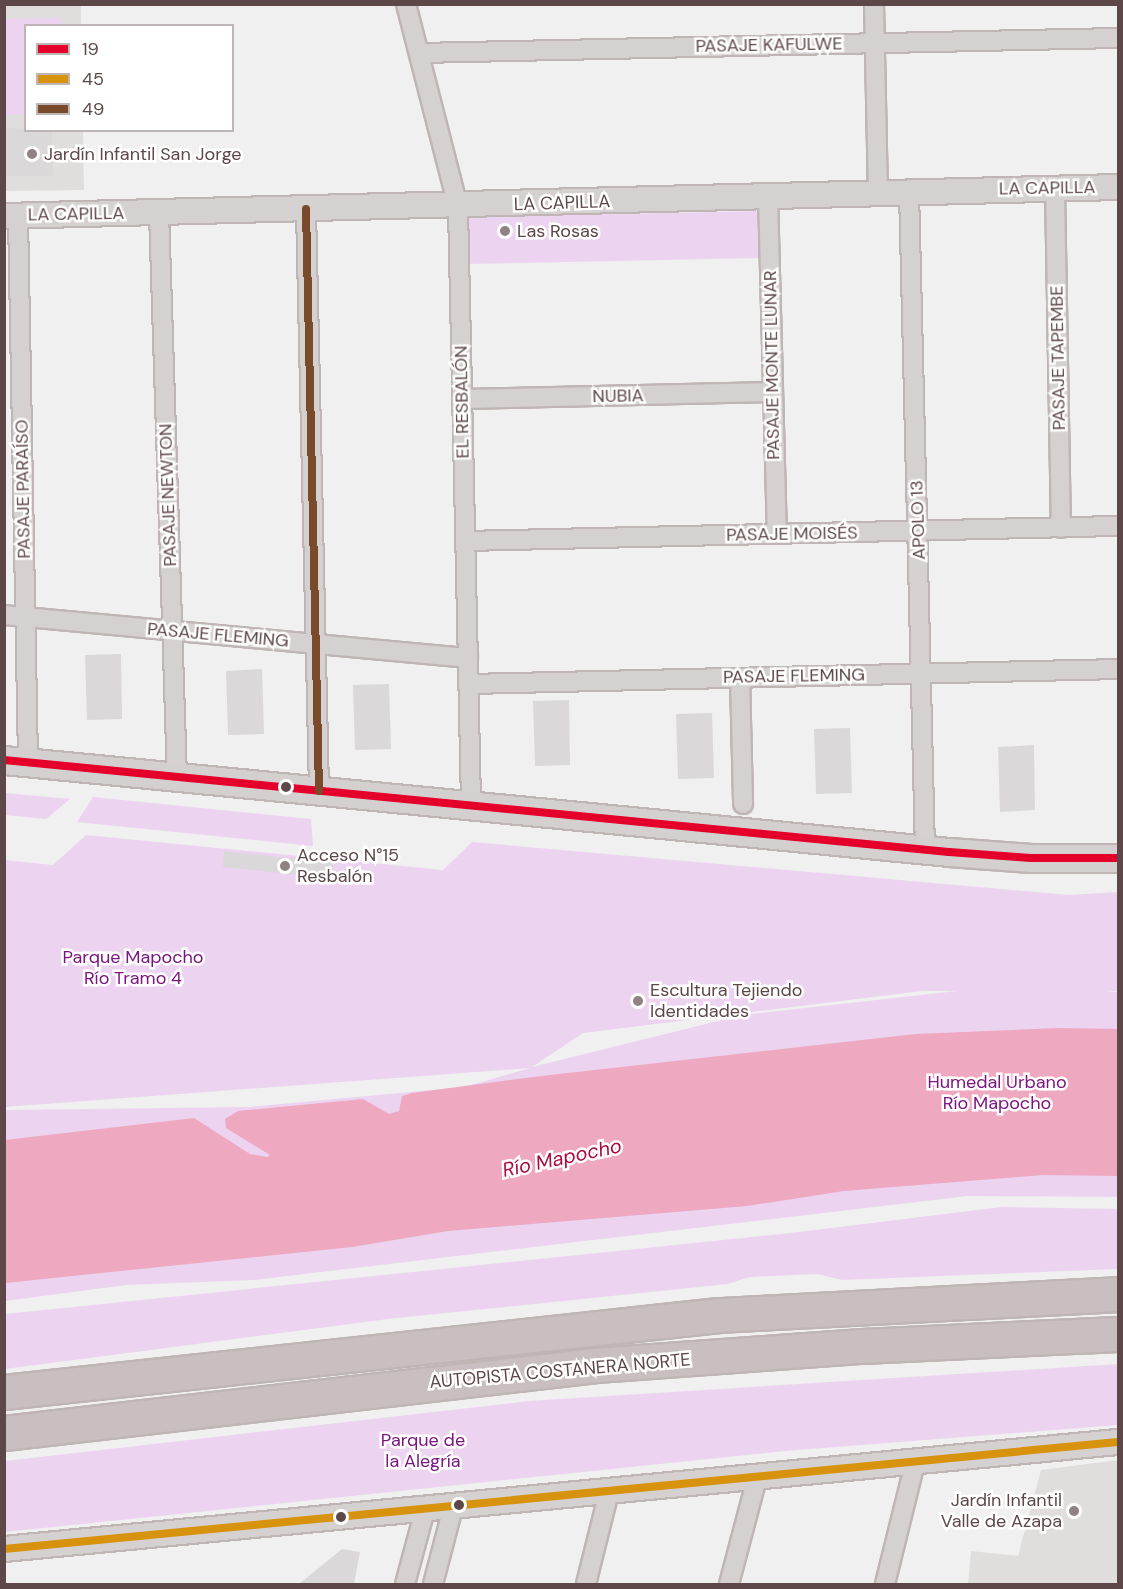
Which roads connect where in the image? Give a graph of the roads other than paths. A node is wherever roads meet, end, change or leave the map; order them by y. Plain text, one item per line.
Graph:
1 (406, 4) edge
2 (874, 4) edge
3 (1119, 38) edge
4 (875, 43) junction
5 (419, 53) junction
6 (1119, 187) edge
7 (1055, 188) junction
8 (909, 191) junction
9 (878, 192) junction
10 (768, 195) junction
11 (458, 207) junction
12 (306, 209) junction
13 (159, 212) junction
14 (11, 215) edge
15 (773, 392) junction
16 (462, 399) junction
17 (1119, 526) edge
18 (1061, 528) junction
19 (918, 531) junction
20 (777, 534) junction
21 (465, 541) junction
22 (4, 615) edge
23 (25, 617) junction
24 (172, 631) junction
25 (316, 643) junction
26 (468, 658) junction
27 (1119, 669) edge
28 (922, 673) junction
29 (740, 678) junction
30 (469, 684) junction
31 (16, 761) edge
32 (177, 777) junction
33 (319, 791) junction
34 (743, 804) dead end
35 (471, 805) junction
36 (925, 850) junction
37 (1119, 858) edge
38 (1119, 1294) edge
39 (1119, 1334) edge
40 (4, 1392) edge
41 (4, 1433) edge
42 (1119, 1442) edge
43 (915, 1463) junction
44 (757, 1478) junction
45 (609, 1492) junction
46 (453, 1508) junction
47 (425, 1510) junction
48 (4, 1549) edge
49 (405, 1584) edge
50 (433, 1584) edge
51 (586, 1584) edge
52 (729, 1584) edge
53 (885, 1584) edge

1 - 5 street, EL RESBALÓN
2 - 4 street
3 - 4 street, PASAJE KAFULWE
4 - 5 street, PASAJE KAFULWE
4 - 9 street
5 - 11 street, EL RESBALÓN
6 - 7 street, LA CAPILLA
7 - 8 street, LA CAPILLA
7 - 18 street, PASAJE TAPEMBE
8 - 9 street, LA CAPILLA
8 - 19 street, APOLO 13
9 - 10 street, LA CAPILLA
10 - 11 street, LA CAPILLA
10 - 15 street, PASAJE MONTE LUNAR
11 - 12 street, LA CAPILLA
11 - 16 street, EL RESBALÓN
12 - 13 street, LA CAPILLA
12 - 25 street
13 - 14 street, LA CAPILLA
13 - 24 street, PASAJE NEWTON
14 - 23 street, PASAJE PARAÍSO
15 - 16 street, NUBIA
15 - 20 street, PASAJE MONTE LUNAR
16 - 21 street, EL RESBALÓN
17 - 18 street, PASAJE MOISÉS
18 - 19 street, PASAJE MOISÉS
19 - 20 street, PASAJE MOISÉS
19 - 28 street, APOLO 13
20 - 21 street, PASAJE MOISÉS
21 - 26 street, EL RESBALÓN
22 - 23 street, PASAJE FLEMING
23 - 24 street, PASAJE FLEMING
23 - 31 street, PASAJE PARAÍSO
24 - 25 street, PASAJE FLEMING
24 - 32 street, PASAJE NEWTON
25 - 26 street, PASAJE FLEMING
25 - 33 street
26 - 30 street, EL RESBALÓN
27 - 28 street, PASAJE FLEMING
28 - 29 street, PASAJE FLEMING
28 - 36 street, APOLO 13
29 - 30 street, PASAJE FLEMING
29 - 34 street
30 - 35 street, EL RESBALÓN
31 - 32 main road
32 - 33 main road
33 - 35 main road
35 - 36 main road
36 - 37 main road
38 - 40 highway
39 - 41 highway, AUTOPISTA COSTANERA NORTE
42 - 43 street
43 - 44 street
43 - 53 street
44 - 45 street
44 - 52 street
45 - 46 street
45 - 51 street
46 - 47 street
46 - 50 street
47 - 48 street
47 - 49 street

